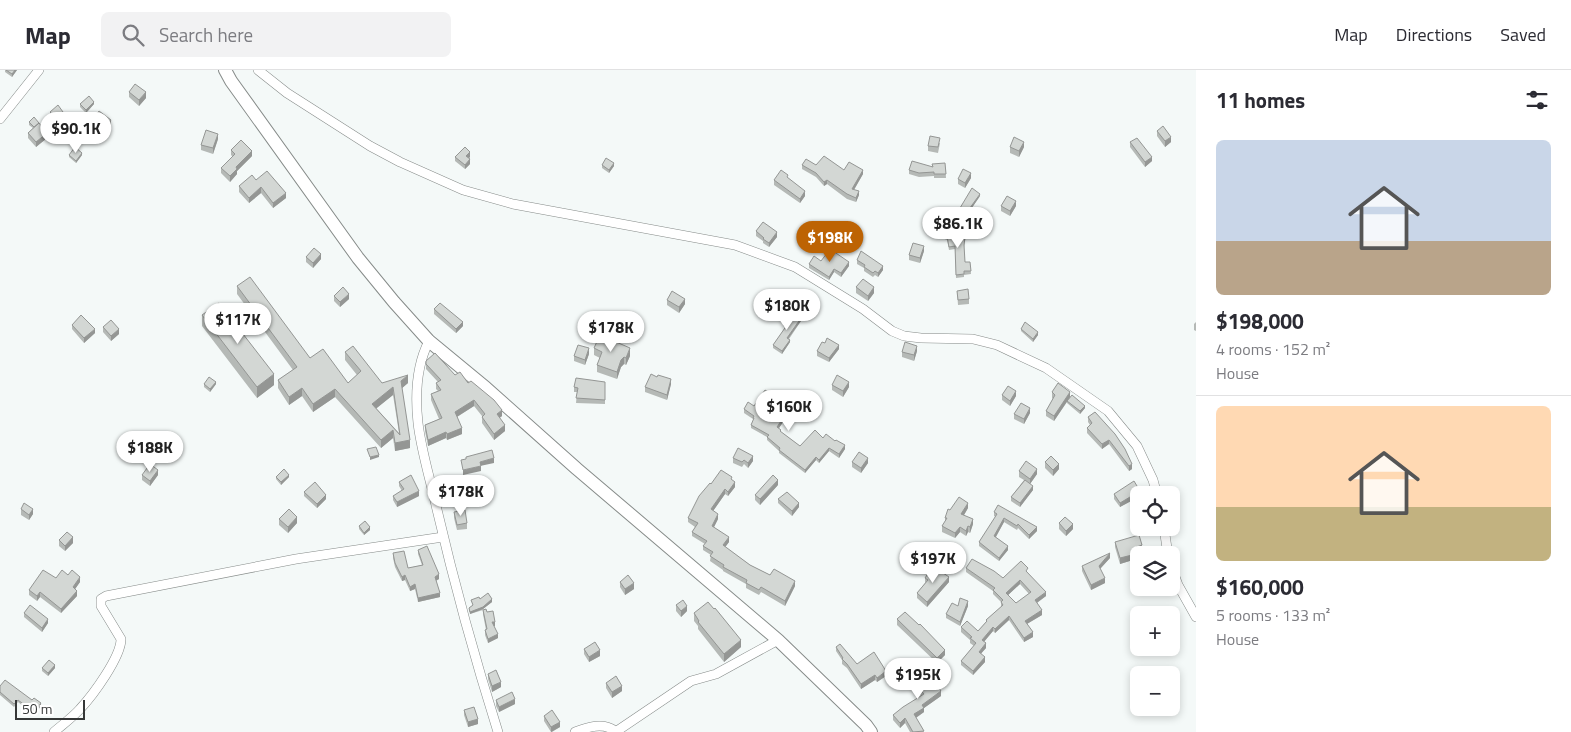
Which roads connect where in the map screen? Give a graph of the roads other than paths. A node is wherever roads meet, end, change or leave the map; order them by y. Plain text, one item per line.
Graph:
1 (38, 70) edge
2 (225, 70) edge
3 (258, 70) edge
4 (0, 119) edge
5 (428, 341) junction
6 (1155, 486) edge
7 (443, 537) junction
8 (1180, 589) edge
9 (1196, 617) edge
10 (778, 640) junction
11 (54, 732) edge
12 (498, 732) edge
13 (575, 732) edge
14 (871, 732) edge

1 - 4 street
2 - 5 main road
3 - 6 street
5 - 7 street
5 - 10 main road
7 - 11 street
7 - 12 street
8 - 9 street
10 - 13 street
10 - 14 main road

